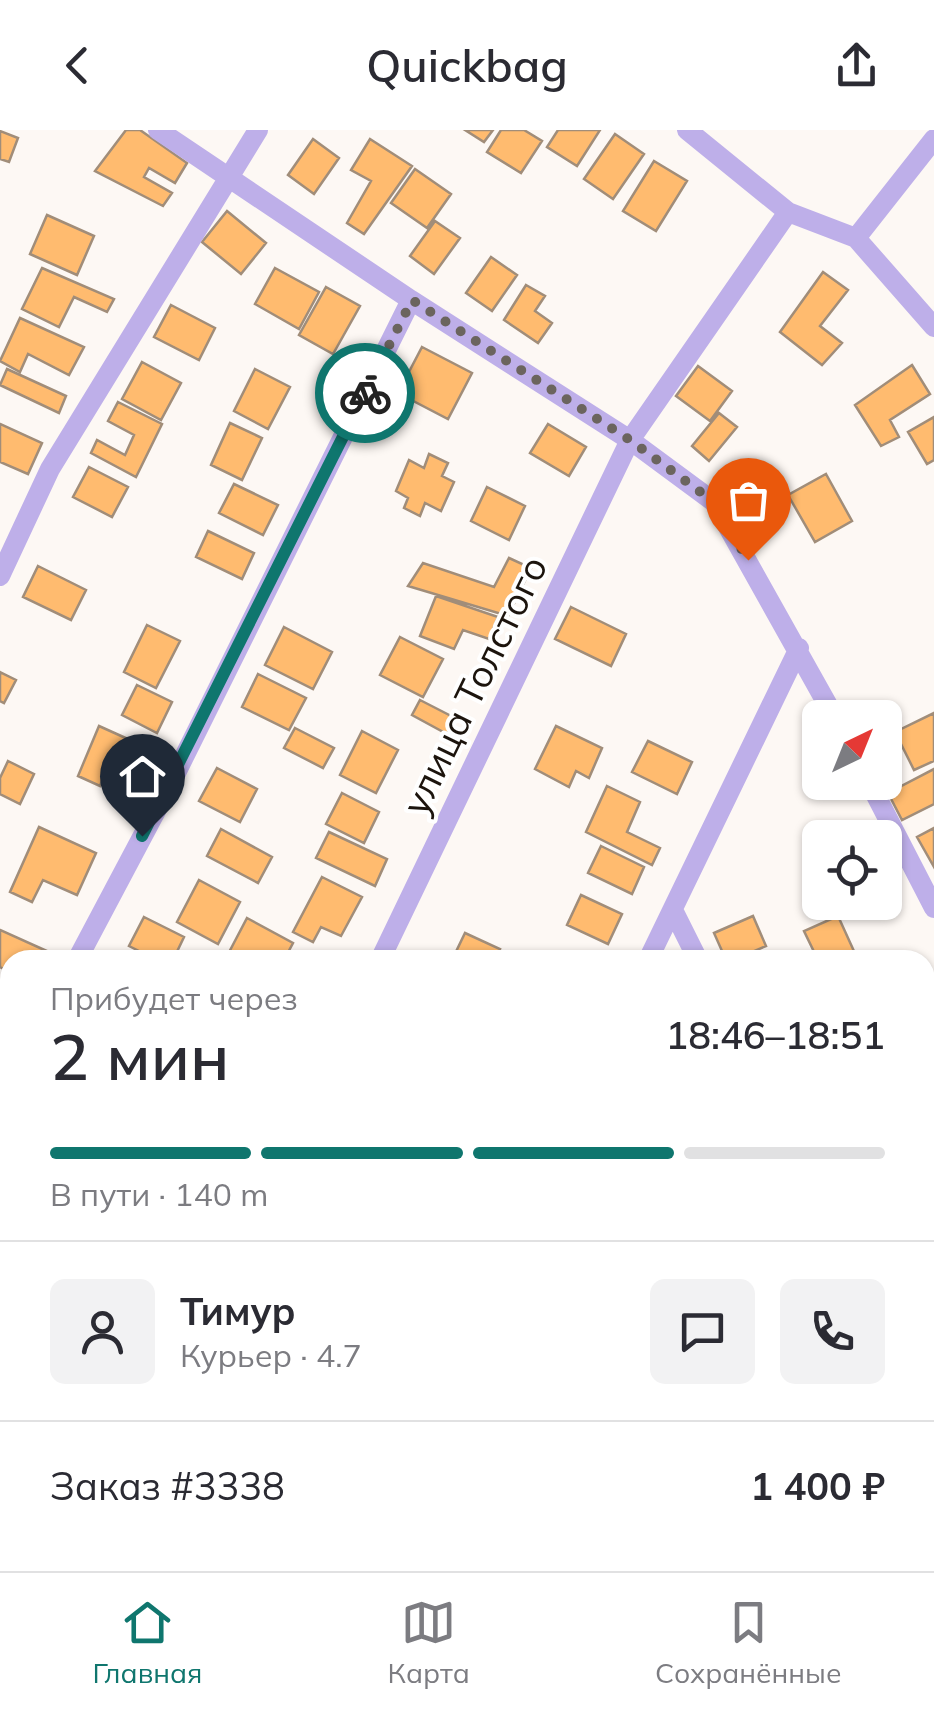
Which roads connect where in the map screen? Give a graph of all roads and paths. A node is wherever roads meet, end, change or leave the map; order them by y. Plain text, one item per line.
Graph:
1 (158, 130) edge
2 (258, 130) edge
3 (702, 135) edge
4 (934, 139) edge
5 (230, 178) junction
6 (788, 212) junction
7 (856, 238) junction
8 (412, 300) junction
9 (934, 326) edge
10 (630, 440) junction
11 (0, 576) edge
12 (799, 648) junction
13 (826, 700) edge
14 (878, 800) edge
15 (934, 908) edge
16 (673, 910) junction
17 (82, 950) edge
18 (385, 950) edge
19 (653, 950) edge
20 (693, 950) edge

1 - 5 street
2 - 5 street
3 - 6 street
4 - 7 street
5 - 8 street
5 - 11 street
6 - 7 street
6 - 10 street, улица Толстого
7 - 9 street
8 - 10 street
8 - 17 street
10 - 12 street
10 - 18 street, улица Толстого
12 - 13 street
12 - 16 street
14 - 15 street
16 - 19 street
16 - 20 street

